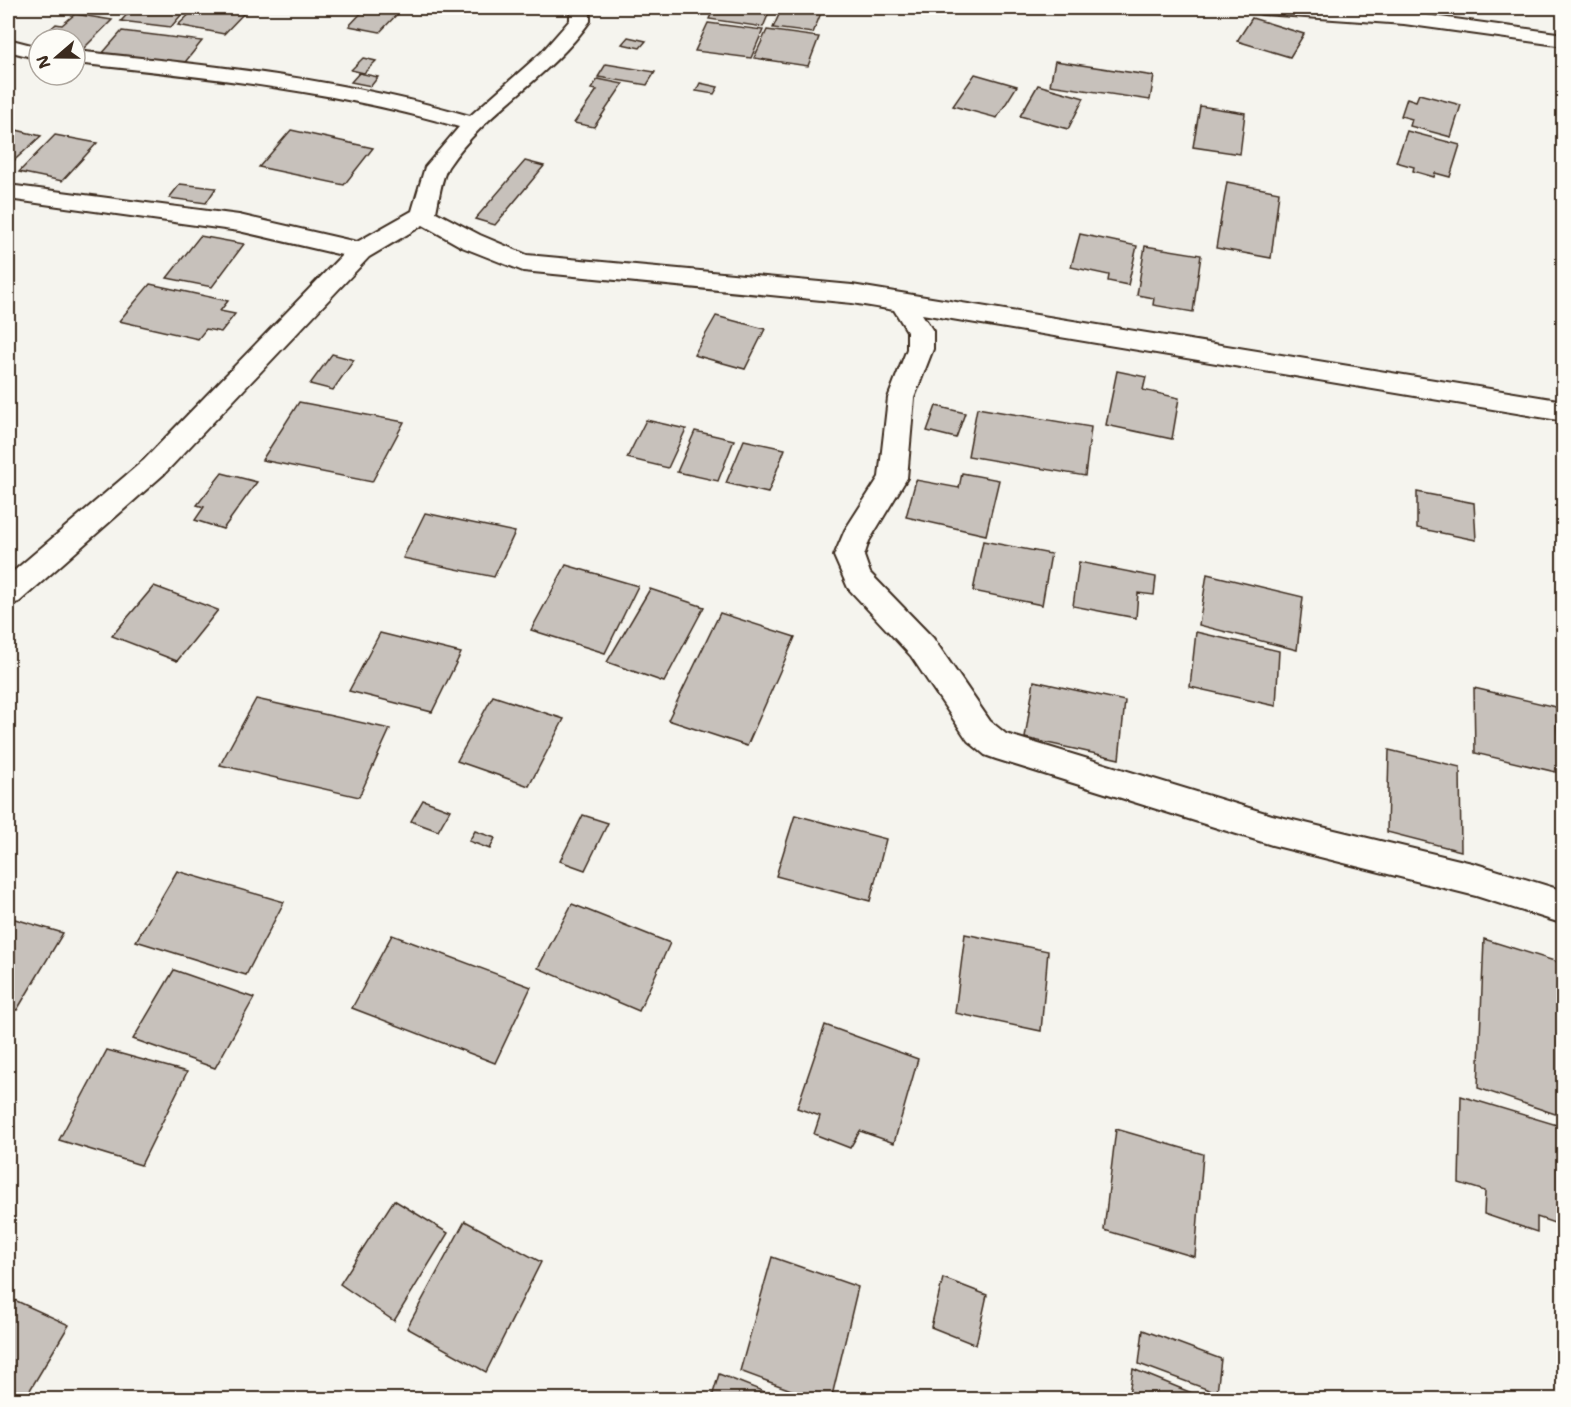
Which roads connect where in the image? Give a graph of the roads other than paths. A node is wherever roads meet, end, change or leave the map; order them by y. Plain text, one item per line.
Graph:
1 (580, 8) edge
2 (899, 8) edge
3 (907, 8) edge
4 (1262, 8) edge
5 (1563, 40) edge
6 (8, 45) edge
7 (27, 50) edge
8 (87, 58) edge
9 (474, 124) junction
10 (8, 192) edge
11 (423, 215) junction
12 (360, 251) junction
13 (902, 302) junction
14 (1563, 411) edge
15 (8, 593) edge
16 (1563, 908) edge

1 - 9 street
2 - 3 street
4 - 5 street
6 - 7 street
8 - 9 street
9 - 11 street
10 - 12 street
11 - 12 street
11 - 13 street
12 - 15 street
13 - 14 street
13 - 16 street

